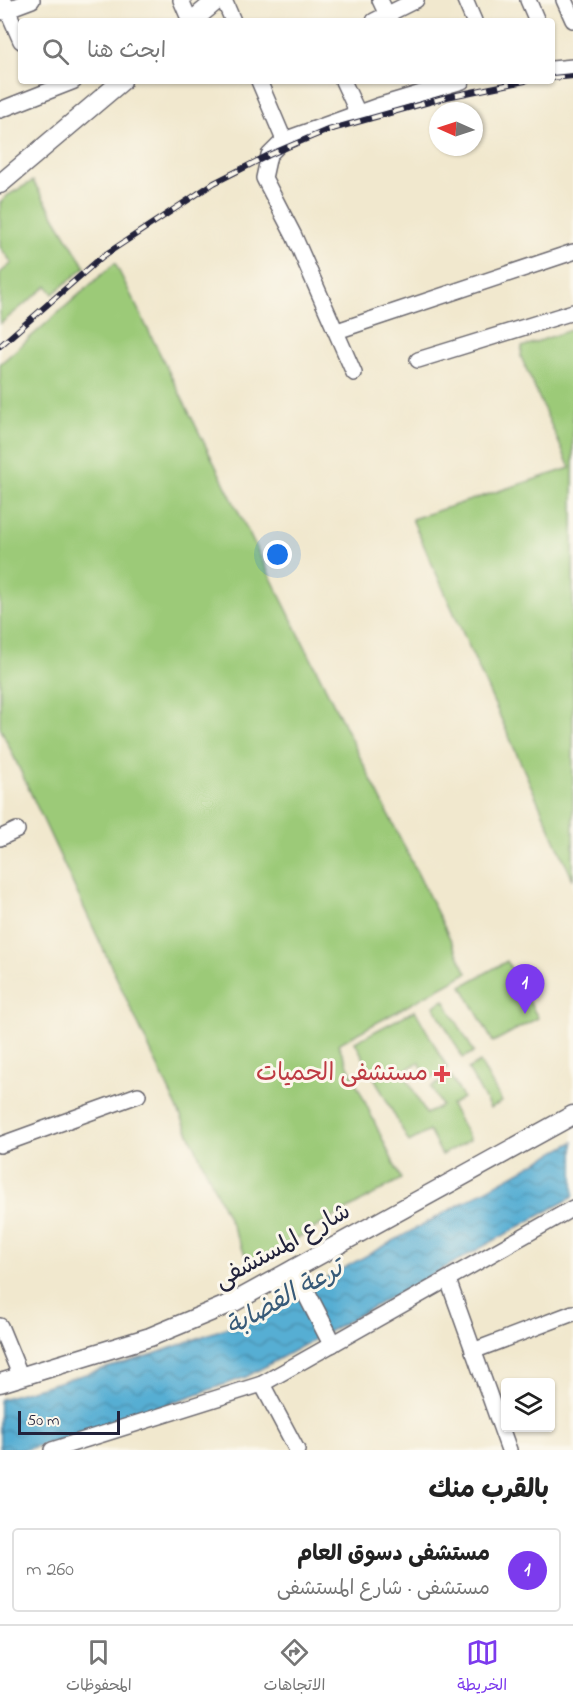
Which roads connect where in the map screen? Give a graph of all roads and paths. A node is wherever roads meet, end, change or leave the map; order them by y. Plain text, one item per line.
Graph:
1 (32, 0) edge
2 (181, 0) edge
3 (217, 0) edge
4 (224, 0) edge
5 (380, 0) edge
6 (416, 0) edge
7 (465, 0) edge
8 (528, 0) edge
9 (568, 1) edge
10 (3, 7) edge
11 (190, 18) edge
12 (195, 18) edge
13 (232, 18) edge
14 (384, 18) edge
15 (386, 18) edge
16 (473, 18) edge
17 (536, 18) edge
18 (573, 20) edge
19 (18, 35) edge
20 (58, 84) edge
21 (118, 84) edge
22 (260, 84) edge
23 (344, 84) edge
24 (442, 84) edge
25 (41, 87) edge
26 (421, 87) edge
27 (0, 110) edge
28 (358, 113) junction
29 (284, 140) junction
30 (0, 184) edge
31 (573, 252) edge
32 (573, 312) edge
33 (337, 331) junction
34 (418, 360) dead end
35 (354, 373) dead end
36 (17, 830) dead end
37 (0, 838) edge
38 (138, 1095) dead end
39 (573, 1115) edge
40 (0, 1145) edge
41 (573, 1208) edge
42 (297, 1275) junction
43 (448, 1280) junction
44 (573, 1312) edge
45 (0, 1326) edge
46 (330, 1340) junction
47 (473, 1351) junction
48 (21, 1377) junction
49 (0, 1383) edge
50 (262, 1384) junction
51 (51, 1450) edge
52 (297, 1450) edge
53 (508, 1450) edge

1 - 10 street
2 - 11 street
3 - 12 main road
4 - 13 street
5 - 14 street
6 - 15 street
7 - 16 street
8 - 17 street
9 - 18 street
10 - 19 street
20 - 25 street
21 - 30 main road
22 - 29 street
23 - 28 street
24 - 26 street
25 - 27 street
26 - 28 street
28 - 29 street
29 - 33 street
31 - 33 street
32 - 34 street
33 - 35 street
36 - 37 street
38 - 40 street
39 - 42 main road, شارع المستشفى
41 - 43 street
42 - 46 main road
42 - 48 main road, شارع المستشفى
43 - 46 street
43 - 47 street
44 - 47 street
45 - 48 street
46 - 50 street
47 - 53 street
48 - 49 main road, شارع المستشفى
50 - 51 street
50 - 52 street

